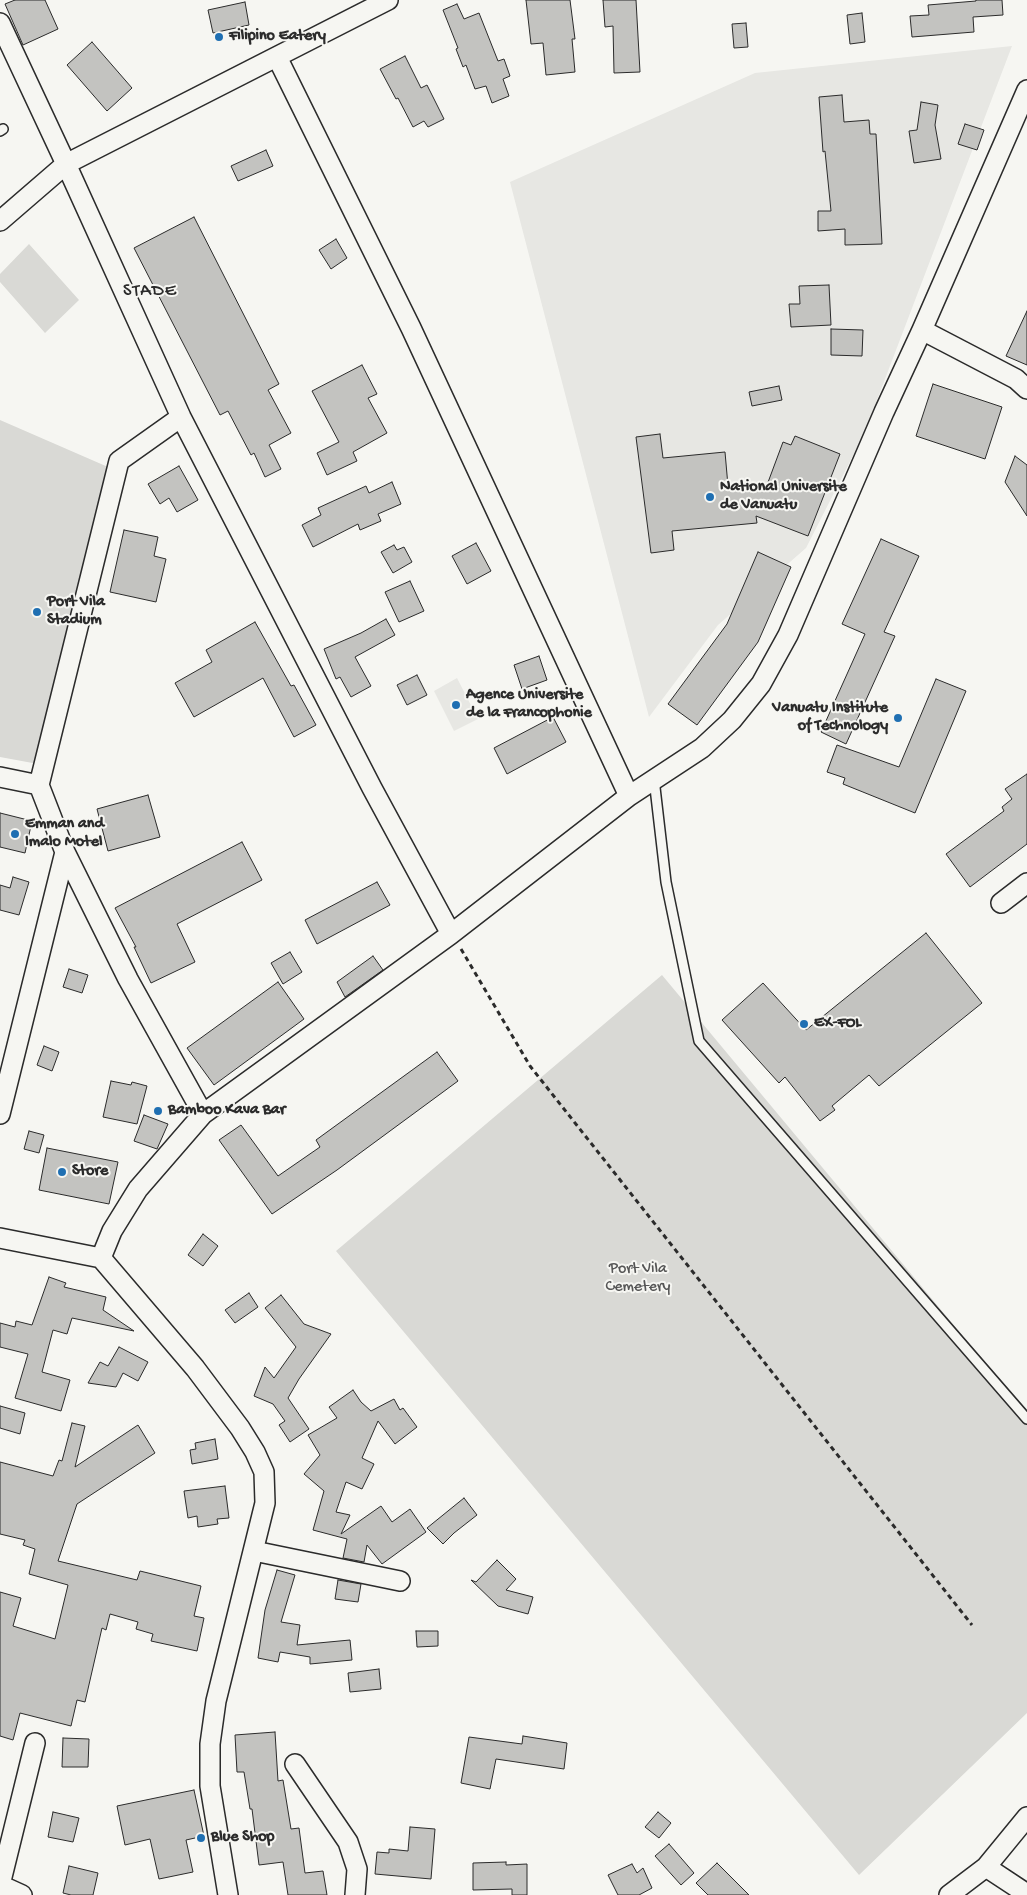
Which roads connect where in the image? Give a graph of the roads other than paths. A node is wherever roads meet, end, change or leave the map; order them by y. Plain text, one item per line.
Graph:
1 (388, 0) edge
2 (0, 23) edge
3 (277, 56) junction
4 (1027, 90) edge
5 (66, 164) junction
6 (0, 221) edge
7 (922, 330) junction
8 (1027, 389) edge
9 (181, 417) junction
10 (0, 777) edge
11 (654, 778) junction
12 (39, 785) junction
13 (629, 796) junction
14 (65, 852) junction
15 (1027, 882) edge
16 (1001, 903) dead end
17 (452, 934) junction
18 (0, 1114) edge
19 (203, 1114) junction
20 (0, 1238) edge
21 (101, 1258) junction
22 (1027, 1419) edge
23 (254, 1551) junction
24 (400, 1581) dead end
25 (35, 1743) dead end
26 (295, 1764) dead end
27 (9, 1808) edge
28 (1027, 1817) edge
29 (986, 1867) junction
30 (1027, 1894) edge
31 (22, 1895) edge
32 (228, 1895) edge
33 (355, 1895) edge
34 (949, 1895) edge

1 - 3 street
2 - 5 street
3 - 5 street
3 - 13 street
4 - 7 street
5 - 6 street
5 - 9 street
7 - 8 street
7 - 11 street
9 - 12 street
9 - 17 street
10 - 12 street
11 - 13 street
11 - 22 lane
12 - 14 street
13 - 17 street
14 - 18 street
14 - 19 street
15 - 16 street
17 - 19 street
19 - 21 street
20 - 21 street
21 - 23 street
23 - 24 street
23 - 32 street
25 - 27 street
26 - 33 street
27 - 31 street
28 - 29 street
29 - 30 street
29 - 34 street

